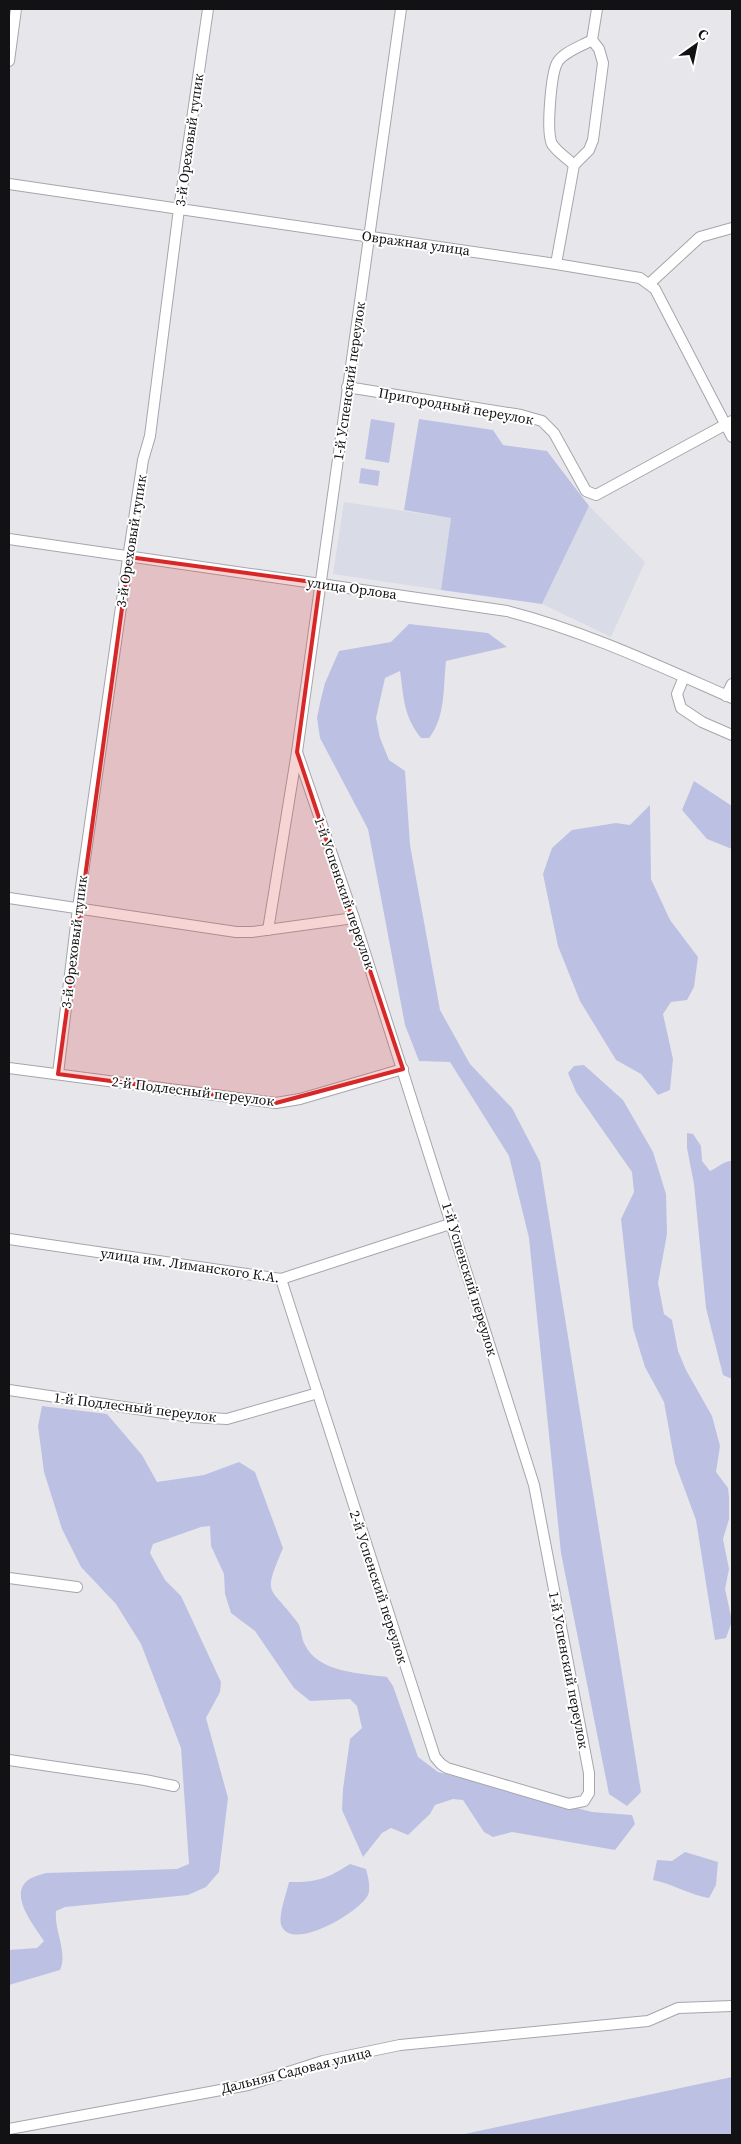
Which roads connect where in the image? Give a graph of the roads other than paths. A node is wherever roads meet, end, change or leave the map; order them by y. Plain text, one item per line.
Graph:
1 (16, 9) edge
2 (208, 9) edge
3 (401, 9) edge
4 (597, 9) edge
5 (592, 40) junction
6 (9, 61) edge
7 (574, 166) junction
8 (9, 184) edge
9 (179, 209) junction
10 (732, 228) edge
11 (370, 237) junction
12 (556, 264) junction
13 (649, 284) junction
14 (348, 387) junction
15 (729, 422) edge
16 (732, 436) edge
17 (9, 539) edge
18 (128, 557) junction
19 (320, 583) junction
20 (684, 678) junction
21 (732, 684) edge
22 (729, 697) edge
23 (732, 735) edge
24 (297, 752) junction
25 (9, 898) edge
26 (78, 908) junction
27 (354, 918) junction
28 (268, 930) junction
29 (9, 1068) edge
30 (403, 1069) junction
31 (58, 1074) junction
32 (452, 1223) junction
33 (9, 1239) edge
34 (281, 1279) junction
35 (9, 1390) edge
36 (318, 1393) junction
37 (9, 1578) edge
38 (77, 1587) dead end
39 (9, 1760) edge
40 (174, 1786) dead end
41 (569, 1804) joint
42 (732, 2006) edge
43 (9, 2129) edge

1 - 6 street
2 - 9 street, 3-й Ореховый тупик
3 - 11 street, 1-й Успенский переулок
4 - 5 street
5 - 7 street
5 - 7 street
7 - 12 street
8 - 9 street, Овражная улица
9 - 11 street, Овражная улица
9 - 18 street, 3-й Ореховый тупик
10 - 13 street
11 - 12 street, Овражная улица
11 - 14 street, 1-й Успенский переулок
12 - 13 street, Овражная улица
13 - 15 street
14 - 15 street, Пригородный переулок
14 - 19 street, 1-й Успенский переулок
15 - 16 street
17 - 18 street, улица Орлова
18 - 19 street, улица Орлова
18 - 26 street, 3-й Ореховый тупик
19 - 20 street, улица Орлова
19 - 24 street, 1-й Успенский переулок
20 - 22 street, улица Орлова
20 - 23 street
21 - 22 street
24 - 27 street, 1-й Успенский переулок
24 - 28 street, 1-й Успенский переулок
25 - 26 street
26 - 28 street
26 - 31 street, 3-й Ореховый тупик
27 - 28 street
27 - 30 street, 1-й Успенский переулок
29 - 31 street, 2-й Подлесный переулок
30 - 31 street, 2-й Подлесный переулок
30 - 32 street, 1-й Успенский переулок
32 - 34 street, улица им. Лиманского К.А.
32 - 41 street, 1-й Успенский переулок
33 - 34 street, улица им. Лиманского К.А.
34 - 36 street, 2-й Успенский переулок
35 - 36 street, 1-й Подлесный переулок
36 - 41 street, 2-й Успенский переулок
37 - 38 street
39 - 40 street
42 - 43 street, Дальняя Садовая улица

